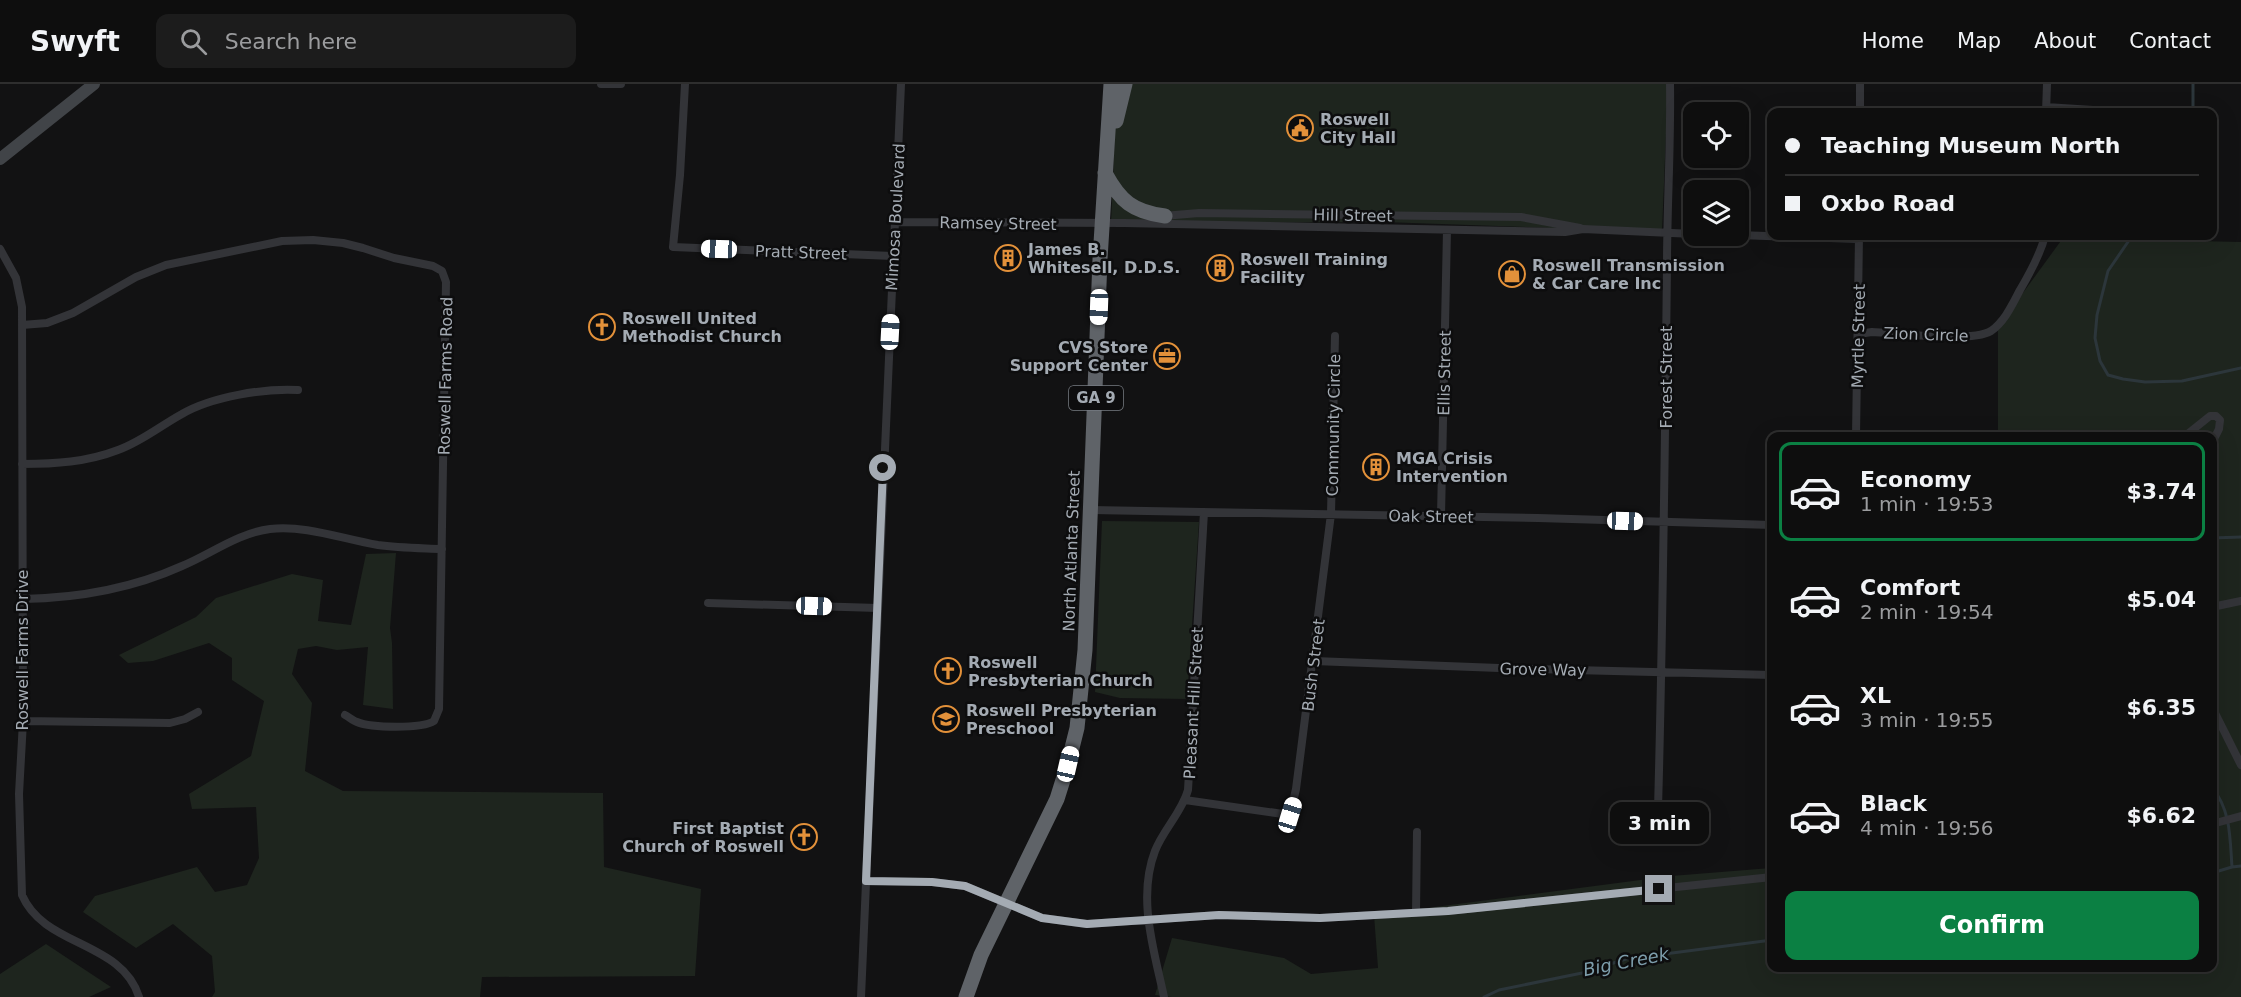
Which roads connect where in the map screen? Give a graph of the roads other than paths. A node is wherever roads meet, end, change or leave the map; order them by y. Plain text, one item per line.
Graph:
1 (94, 84) edge
2 (601, 84) edge
3 (621, 84) edge
4 (685, 84) edge
5 (901, 84) edge
6 (1111, 84) edge
7 (1125, 84) edge
8 (1670, 84) edge
9 (1860, 84) edge
10 (2047, 84) edge
11 (1860, 108) edge
12 (2046, 108) edge
13 (0, 159) edge
14 (1106, 166) junction
15 (1165, 216) junction
16 (894, 222) junction
17 (1124, 223) junction
18 (1102, 224) junction
19 (1583, 229) junction
20 (1447, 230) junction
21 (1667, 232) junction
22 (1683, 233) edge
23 (1749, 235) edge
24 (1767, 235) edge
25 (1859, 240) edge
26 (2044, 240) edge
27 (0, 249) edge
28 (893, 256) junction
29 (22, 324) junction
30 (1858, 333) junction
31 (1335, 336) dead end
32 (298, 390) dead end
33 (1857, 432) edge
34 (2190, 432) edge
35 (2217, 433) edge
36 (22, 464) junction
37 (1091, 510) junction
38 (1204, 512) junction
39 (1331, 514) junction
40 (1441, 516) junction
41 (1665, 522) junction
42 (1767, 525) edge
43 (442, 549) junction
44 (22, 599) junction
45 (2241, 601) edge
46 (708, 603) dead end
47 (2217, 606) edge
48 (878, 608) junction
49 (1314, 661) junction
50 (1662, 671) junction
51 (1767, 675) edge
52 (198, 711) dead end
53 (345, 715) dead end
54 (2217, 717) edge
55 (22, 720) junction
56 (2241, 765) edge
57 (1185, 800) junction
58 (1658, 808) dead end
59 (2241, 816) edge
60 (2217, 823) edge
61 (1417, 832) dead end
62 (1767, 878) edge
63 (866, 881) junction
64 (1007, 903) junction
65 (1416, 913) junction
66 (1148, 920) junction
67 (139, 997) edge
68 (861, 997) edge
69 (966, 997) edge
70 (1164, 997) edge

1 - 13 street
2 - 3 street
4 - 28 street, Pratt Street
5 - 16 street, Mimosa Boulevard
6 - 14 highway, North Atlanta Street / GA 9
7 - 14 highway, GA 9
8 - 21 street, Forest Street
9 - 11 street
10 - 12 street
14 - 15 highway
14 - 18 highway, North Atlanta Street / GA 9
15 - 17 street, Hill Street
15 - 19 street, Hill Street
16 - 18 street, Ramsey Street
16 - 28 street, Mimosa Boulevard
17 - 18 street, Hill Street
17 - 20 street, Hill Street
18 - 37 highway, North Atlanta Street / GA 9
19 - 20 street, Hill Street
19 - 21 street, Hill Street
20 - 40 street, Ellis Street
21 - 22 street, Hill Street
21 - 41 street, Forest Street
23 - 24 street
25 - 30 street, Myrtle Street
26 - 30 street, Zion Circle
27 - 29 street, Roswell Farms Drive
28 - 48 street, Mimosa Boulevard
29 - 36 street, Roswell Farms Drive
29 - 43 street, Roswell Farms Road
30 - 33 street, Myrtle Street
31 - 39 street, Community Circle
32 - 36 street
34 - 35 street
36 - 44 street, Roswell Farms Drive
37 - 38 street, Oak Street
37 - 64 highway, North Atlanta Street / GA 9
38 - 39 street, Oak Street
38 - 57 street, Pleasant Hill Street
39 - 40 street, Oak Street
39 - 49 street, Bush Street
40 - 41 street, Oak Street
41 - 42 street, Oak Street
41 - 50 street, Forest Street
43 - 44 street
43 - 53 street, Roswell Farms Road
44 - 55 street, Roswell Farms Drive
45 - 47 street
46 - 48 street
48 - 63 street, Mimosa Boulevard
49 - 50 street, Grove Way
49 - 57 street, Bush Street
50 - 51 street, Grove Way
50 - 58 street, Forest Street
52 - 55 street
54 - 56 street
55 - 67 street, Roswell Farms Drive
57 - 66 street, Pleasant Hill Street
59 - 60 street
61 - 65 street
62 - 65 street
63 - 64 street
63 - 68 street, Mimosa Boulevard
64 - 66 street
64 - 69 highway, North Atlanta Street / GA 9
65 - 66 street
66 - 70 street, Pleasant Hill Street

